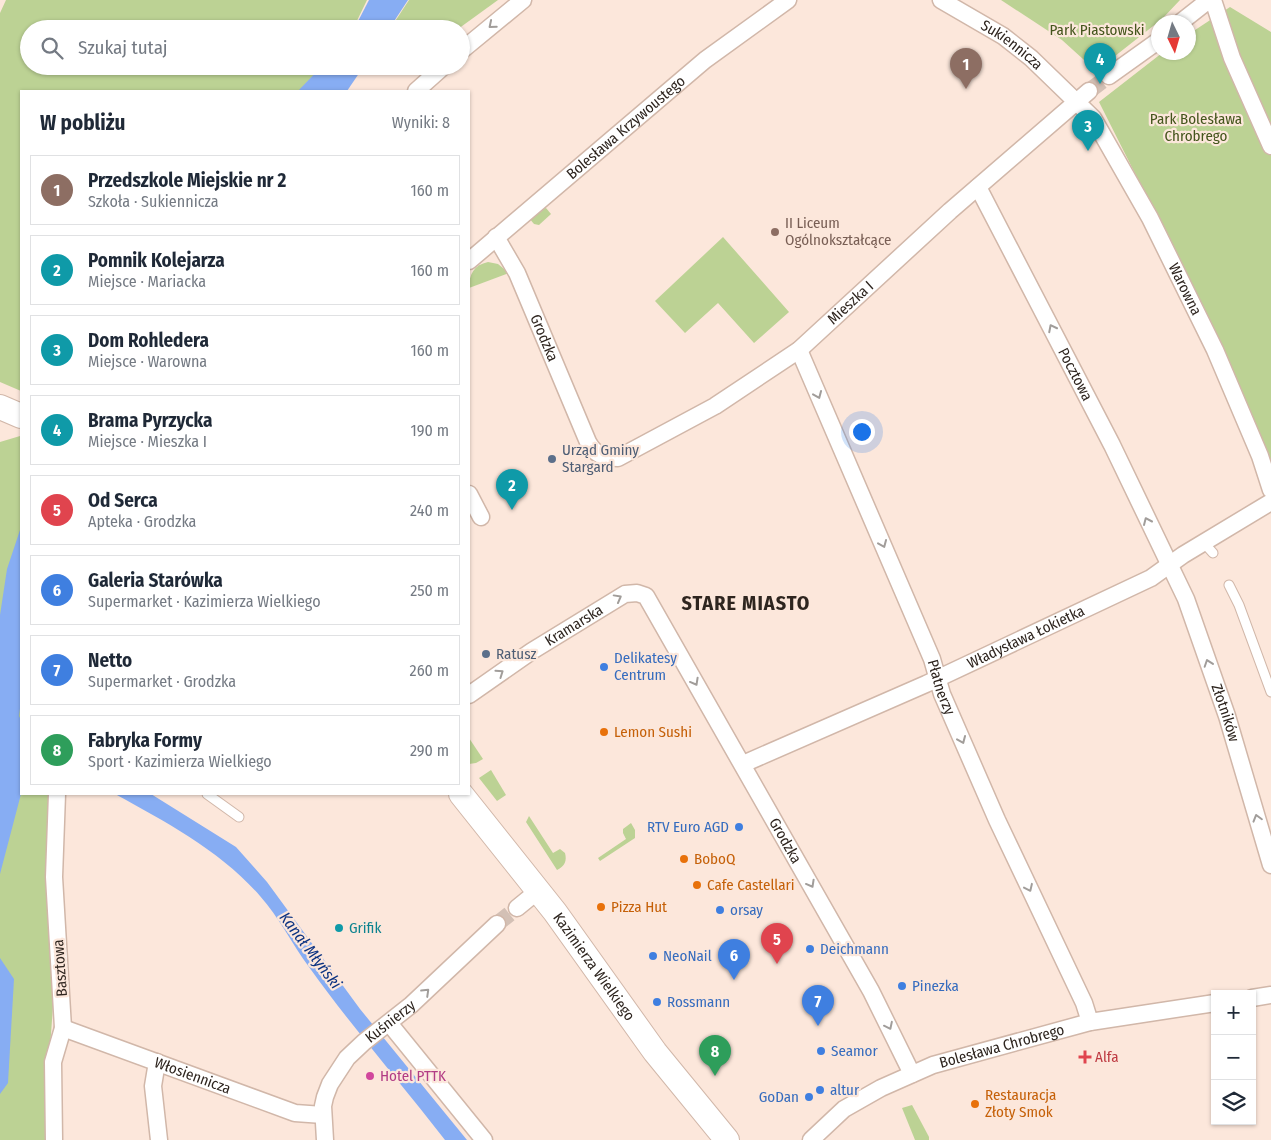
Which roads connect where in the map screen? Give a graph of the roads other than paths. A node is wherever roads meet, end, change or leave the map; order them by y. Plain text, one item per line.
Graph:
1 (523, 0) edge
2 (788, 0) edge
3 (941, 0) edge
4 (1209, 0) edge
5 (1213, 0) edge
6 (1190, 15) edge
7 (470, 44) edge
8 (1151, 46) edge
9 (434, 75) edge
10 (1109, 76) tunnel mouth
11 (417, 90) edge
12 (1082, 95) junction
13 (1271, 146) edge
14 (978, 187) junction
15 (496, 237) junction
16 (470, 260) edge
17 (799, 350) junction
18 (0, 406) edge
19 (20, 416) edge
20 (20, 416) edge
21 (0, 418) edge
22 (588, 442) joint
23 (1271, 490) edge
24 (470, 496) edge
25 (1271, 502) edge
26 (481, 518) dead end
27 (1169, 565) junction
28 (1229, 585) dead end
29 (654, 609) joint
30 (938, 678) junction
31 (1271, 692) edge
32 (470, 694) edge
33 (743, 764) junction
34 (57, 795) edge
35 (208, 795) edge
36 (462, 795) edge
37 (239, 817) dead end
38 (1271, 865) edge
39 (539, 890) junction
40 (517, 908) tunnel mouth
41 (497, 924) tunnel mouth
42 (1271, 995) edge
43 (1256, 997) edge
44 (1211, 1005) edge
45 (1090, 1022) junction
46 (385, 1026) junction
47 (63, 1028) junction
48 (157, 1062) junction
49 (912, 1074) junction
50 (323, 1115) junction
51 (54, 1140) edge
52 (159, 1140) edge
53 (325, 1140) edge
54 (484, 1140) edge
55 (727, 1140) edge
56 (811, 1140) edge

1 -> 7 street
2 - 15 street, Bolesława Krzywoustego
3 - 12 street, Sukiennicza
4 - 6 street
5 - 13 street
8 - 10 street
9 - 11 street
12 - 14 street, Mieszka I
12 - 23 street, Warowna
14 - 17 street, Mieszka I
27 -> 14 street, Pocztowa
15 - 16 street, Bolesława Krzywoustego
15 - 22 street, Grodzka
17 - 22 street, Mieszka I
17 -> 30 street, Płatnerzy
18 - 19 street
20 - 21 street
24 - 26 street
25 - 27 street, Władysława Łokietka
27 - 30 street, Władysława Łokietka
38 -> 27 street, Złotników
28 - 31 lane
32 -> 29 street, Kramarska
29 -> 33 street, Grodzka
30 - 33 street, Władysława Łokietka
30 -> 45 street, Płatnerzy
33 -> 49 street, Grodzka
34 - 47 street, Basztowa
35 - 37 lane
36 - 39 street, Kazimierza Wielkiego
39 - 40 street
39 - 55 street, Kazimierza Wielkiego
46 -> 41 street, Kuśnierzy
42 - 43 street
44 - 45 street, Bolesława Chrobrego
45 - 49 street, Bolesława Chrobrego
46 - 50 street, Kuśnierzy
46 - 54 street
47 - 48 street, Włosiennicza
47 - 51 street, Basztowa
48 - 50 street, Włosiennicza
48 - 52 street
49 - 56 street, Bolesława Chrobrego
50 - 53 street, Kuśnierzy

